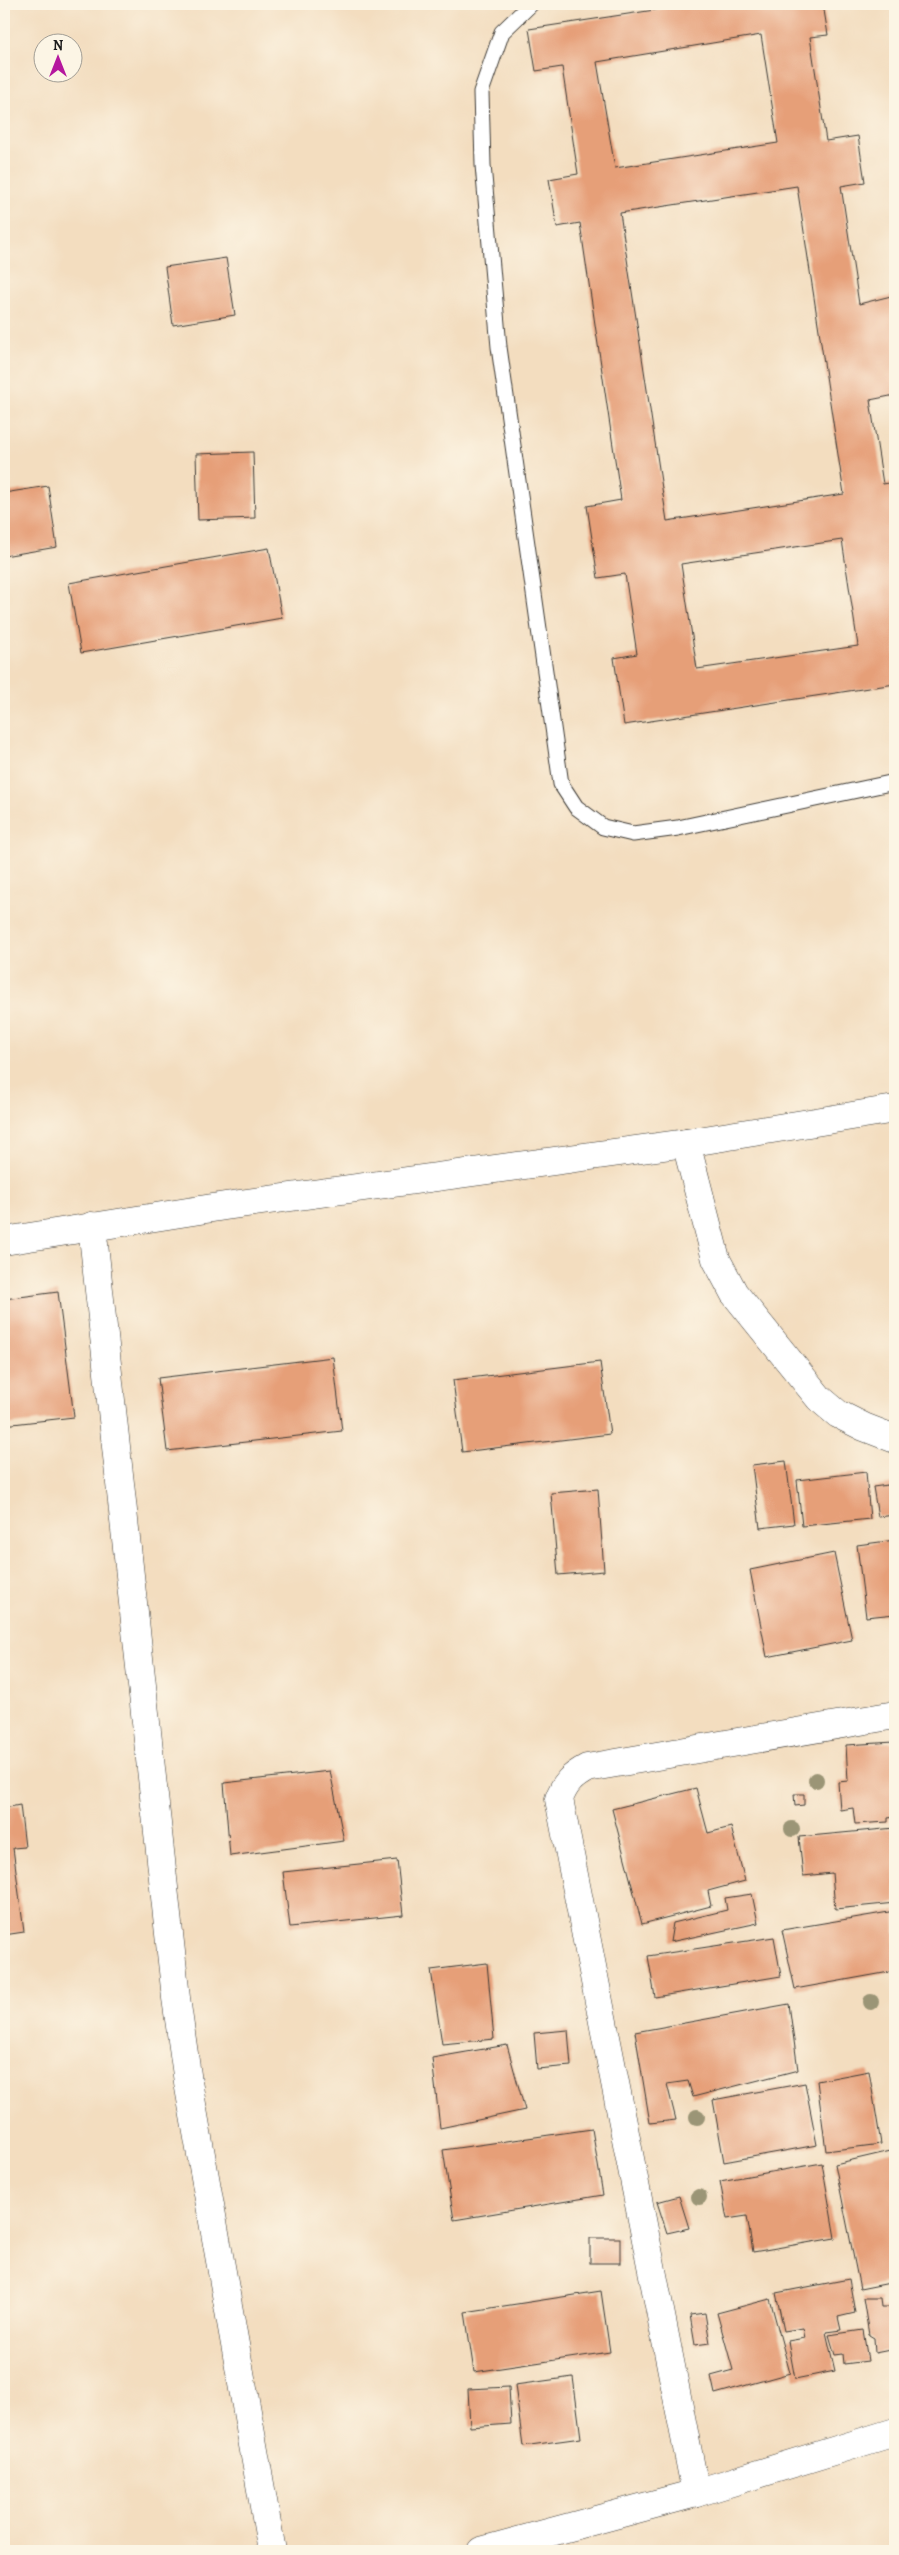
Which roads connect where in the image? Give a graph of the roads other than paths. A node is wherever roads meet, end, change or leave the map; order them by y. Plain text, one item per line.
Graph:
1 (531, 4) edge
2 (895, 782) edge
3 (895, 1109) edge
4 (686, 1143) junction
5 (92, 1226) junction
6 (4, 1241) edge
7 (895, 1439) edge
8 (895, 1715) edge
9 (895, 2432) edge
10 (696, 2493) junction
11 (272, 2551) edge
12 (481, 2551) edge

1 - 2 lane
3 - 4 street
4 - 5 street
4 - 7 street
5 - 6 street
5 - 11 street
8 - 10 street
9 - 10 street
10 - 12 street

